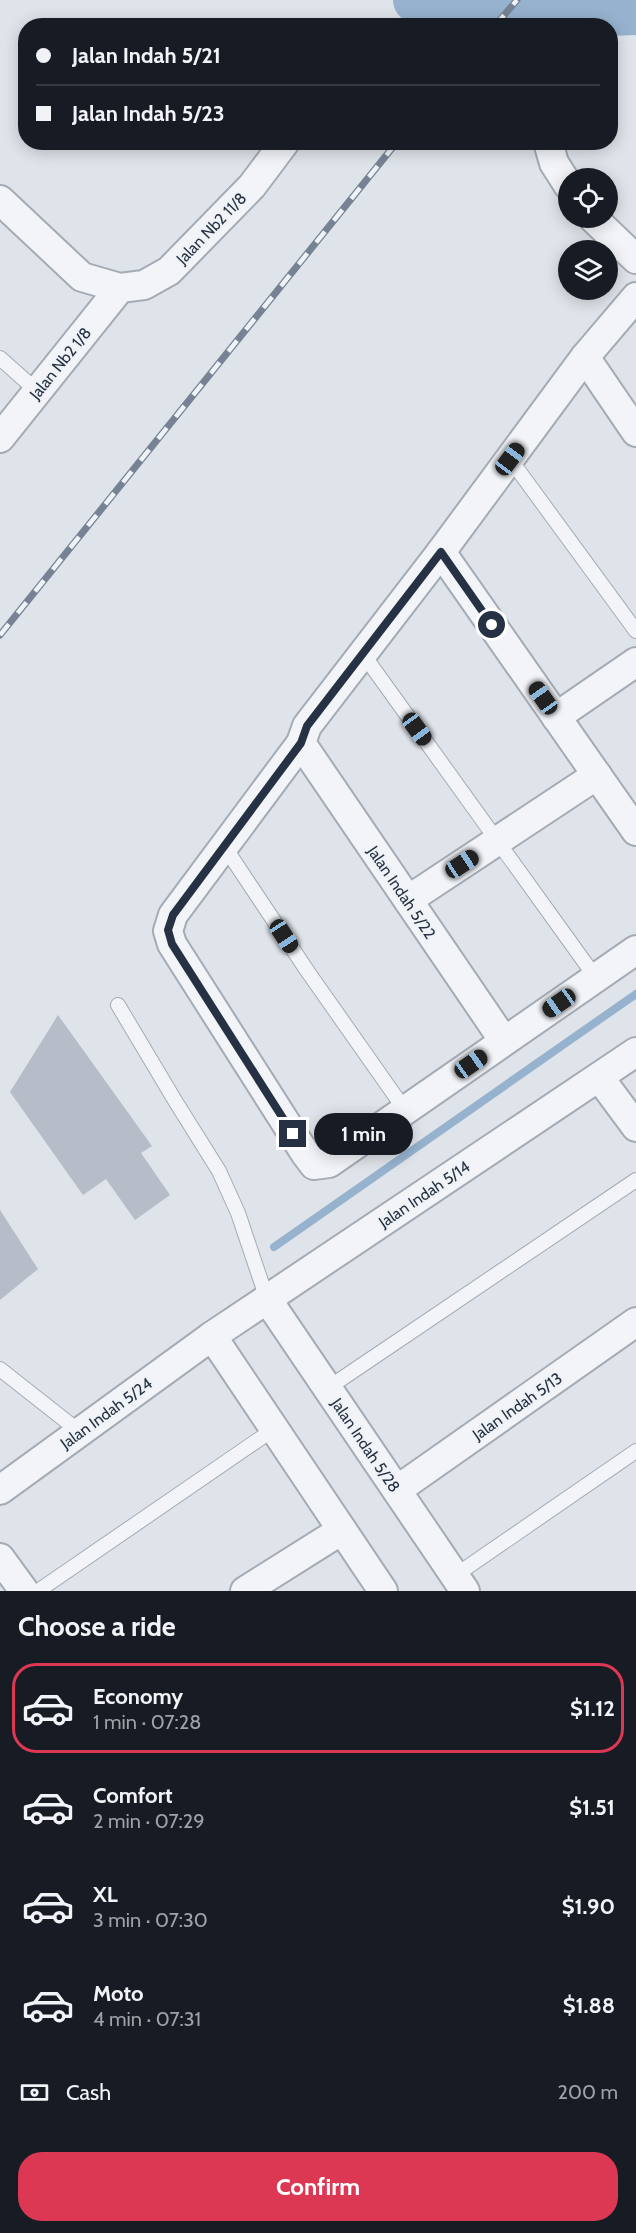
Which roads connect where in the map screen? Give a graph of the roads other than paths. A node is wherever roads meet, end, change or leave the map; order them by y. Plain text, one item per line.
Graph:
1 (279, 150) edge
2 (550, 150) edge
3 (558, 170) edge
4 (0, 200) edge
5 (603, 228) edge
6 (636, 259) edge
7 (120, 288) junction
8 (636, 297) edge
9 (585, 357) junction
10 (0, 358) edge
11 (37, 391) junction
12 (636, 432) edge
13 (0, 438) edge
14 (510, 459) junction
15 (441, 552) junction
16 (636, 631) edge
17 (363, 654) junction
18 (636, 662) edge
19 (556, 717) junction
20 (301, 743) junction
21 (597, 775) junction
22 (636, 831) edge
23 (498, 840) junction
24 (224, 846) junction
25 (408, 900) junction
26 (636, 950) edge
27 (596, 978) junction
28 (118, 1005) dead end
29 (504, 1041) junction
30 (636, 1052) edge
31 (599, 1077) junction
32 (405, 1110) junction
33 (636, 1127) edge
34 (636, 1180) edge
35 (267, 1299) junction
36 (636, 1322) edge
37 (212, 1336) junction
38 (0, 1369) edge
39 (328, 1388) junction
40 (274, 1430) junction
41 (80, 1432) junction
42 (636, 1451) edge
43 (0, 1490) edge
44 (397, 1490) junction
45 (342, 1530) junction
46 (15, 1582) edge
47 (459, 1584) edge
48 (245, 1591) edge
49 (383, 1591) edge

1 - 7 street, Jalan Nb2 11/8
2 - 3 street
4 - 7 street
5 - 6 street
7 - 11 street, Jalan Nb2 1/8
8 - 9 street
9 - 12 street
9 - 14 street
10 - 11 lane
11 - 13 street, Jalan Nb2 1/8
14 - 15 street
14 - 16 lane
15 - 17 street
15 - 19 street
17 - 20 street
17 - 23 lane
18 - 19 street
19 - 21 street
20 - 24 street
20 - 25 street, Jalan Indah 5/22
21 - 22 street
21 - 23 street
23 - 25 street
23 - 27 lane
24 - 32 lane
24 - 32 street
25 - 29 street, Jalan Indah 5/22
26 - 27 street
27 - 29 street
28 - 35 lane
29 - 32 street
30 - 31 street, Jalan Indah 5/14
31 - 33 street
31 - 35 street, Jalan Indah 5/14
34 - 39 lane
35 - 37 street, Jalan Indah 5/14
35 - 39 street, Jalan Indah 5/28
36 - 44 street, Jalan Indah 5/13
37 - 40 street
37 - 41 street, Jalan Indah 5/24
38 - 41 lane
39 - 44 street, Jalan Indah 5/28
40 - 45 street
40 - 46 lane
41 - 43 street, Jalan Indah 5/24
42 - 47 lane
44 - 47 street, Jalan Indah 5/28
45 - 48 street
45 - 49 street

